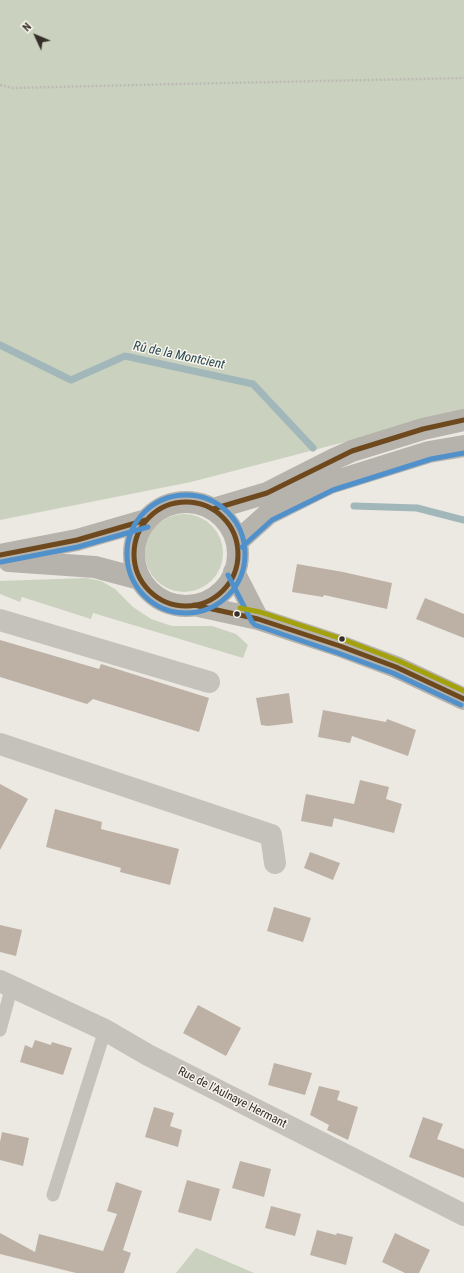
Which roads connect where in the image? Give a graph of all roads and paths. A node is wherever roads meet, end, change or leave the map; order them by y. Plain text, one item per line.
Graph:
1 (464, 78) edge
2 (0, 85) edge
3 (464, 420) edge
4 (464, 446) edge
5 (213, 509) junction
6 (146, 520) junction
7 (237, 542) junction
8 (0, 555) edge
9 (0, 560) edge
10 (234, 572) junction
11 (140, 579) junction
12 (194, 605) junction
13 (258, 619) junction
14 (0, 620) edge
15 (209, 682) dead end
16 (464, 699) edge
17 (0, 744) edge
18 (275, 863) dead end
19 (6, 984) edge
20 (0, 1030) edge
21 (105, 1030) junction
22 (53, 1195) dead end
23 (464, 1215) edge

1 - 2 path
3 - 5 main road
4 - 7 main road
5 - 6 main road
5 - 7 main road
6 - 8 main road
6 - 11 main road
7 - 10 main road
9 - 11 main road
10 - 12 main road
10 - 13 main road
11 - 12 main road
12 - 13 main road
13 - 16 main road
14 - 15 street
17 - 18 street
19 - 20 lane
19 - 21 street, Rue de l'Aulnaye Hermant
21 - 22 lane
21 - 23 street, Rue de l'Aulnaye Hermant

